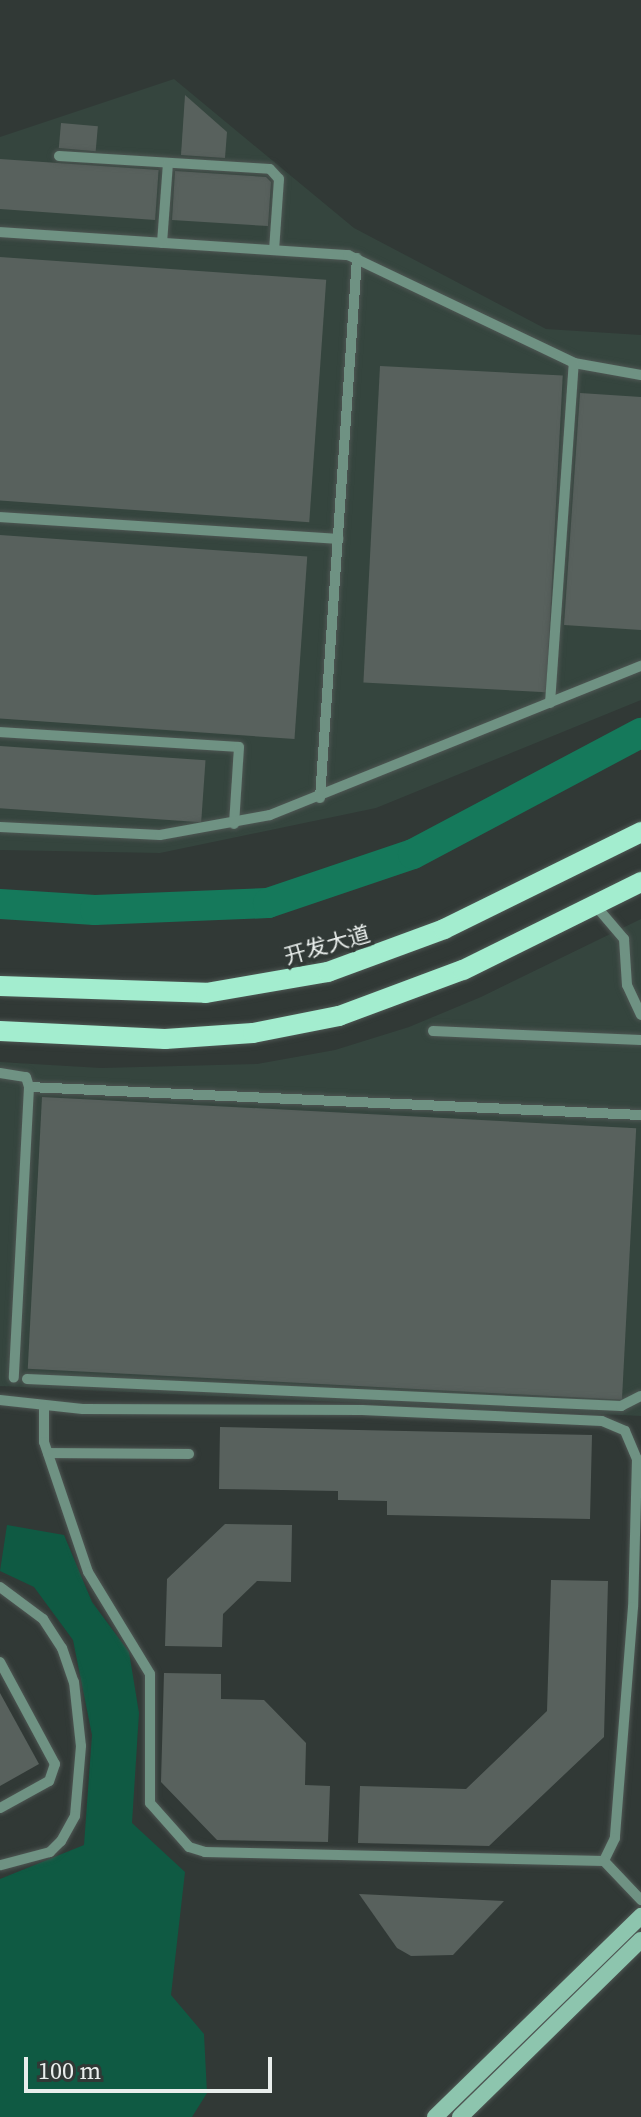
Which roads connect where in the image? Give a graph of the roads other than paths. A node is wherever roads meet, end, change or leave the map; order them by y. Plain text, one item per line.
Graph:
1 (59, 156) dead end
2 (168, 163) junction
3 (0, 232) edge
4 (162, 243) junction
5 (274, 250) junction
6 (357, 258) junction
7 (574, 363) junction
8 (641, 375) edge
9 (0, 517) edge
10 (338, 539) junction
11 (641, 666) edge
12 (550, 703) junction
13 (0, 732) edge
14 (320, 798) junction
15 (234, 824) junction
16 (0, 827) edge
17 (641, 832) edge
18 (641, 882) edge
19 (595, 905) junction
20 (0, 986) edge
21 (641, 1015) edge
22 (0, 1031) edge
23 (433, 1031) dead end
24 (641, 1040) edge
25 (0, 1073) edge
26 (29, 1087) junction
27 (641, 1115) edge
28 (14, 1378) dead end
29 (27, 1379) dead end
30 (641, 1396) edge
31 (0, 1400) edge
32 (44, 1405) junction
33 (48, 1453) junction
34 (189, 1454) dead end
35 (0, 1587) edge
36 (0, 1662) edge
37 (0, 1808) edge
38 (604, 1861) junction
39 (1, 1865) edge
40 (641, 1900) edge
41 (641, 1916) edge
42 (641, 1940) edge
43 (440, 2115) edge
44 (460, 2117) edge

1 - 2 lane
2 - 4 lane
2 - 5 lane
3 - 4 lane
4 - 5 lane
5 - 6 lane
6 - 7 lane
6 - 10 lane
7 - 8 lane
7 - 12 lane
9 - 10 lane
10 - 14 lane
11 - 12 lane
12 - 14 lane
13 - 15 lane
14 - 15 lane
15 - 16 lane
17 - 20 main road, 开发大道
18 - 19 main road
19 - 21 lane
19 - 22 main road
23 - 24 lane
25 - 26 lane
26 - 27 lane
26 - 28 lane
29 - 30 lane
31 - 32 lane
32 - 33 lane
32 - 38 lane
33 - 34 lane
33 - 38 lane
35 - 39 lane
36 - 37 lane
38 - 40 lane
41 - 43 main road
42 - 44 main road

